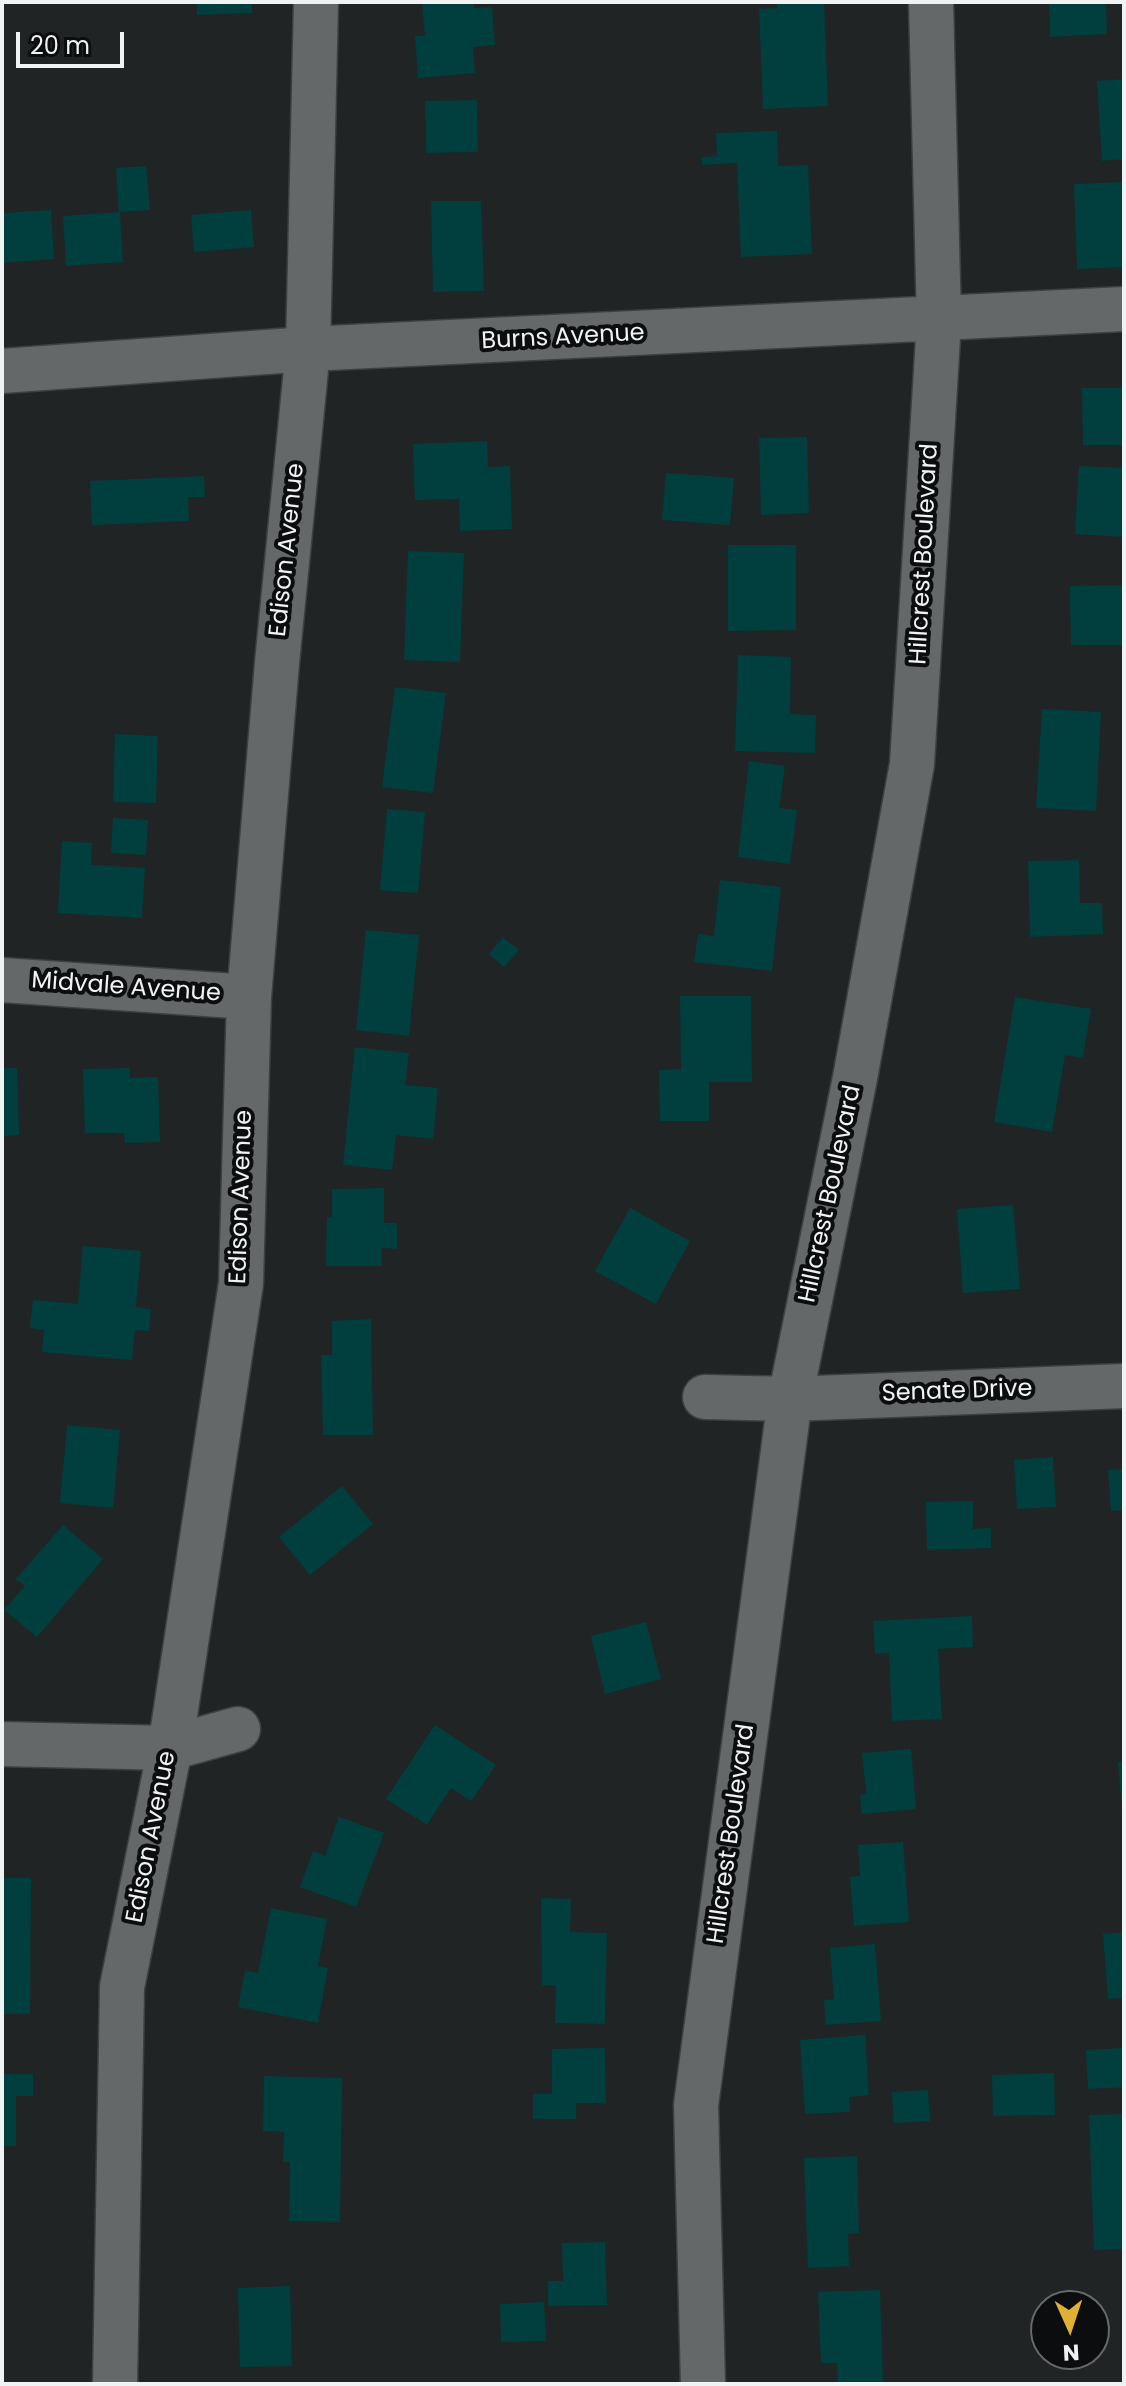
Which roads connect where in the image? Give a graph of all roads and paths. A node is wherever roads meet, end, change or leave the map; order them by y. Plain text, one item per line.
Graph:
1 (316, 2) edge
2 (931, 2) edge
3 (1124, 309) edge
4 (939, 321) junction
5 (308, 349) junction
6 (2, 371) edge
7 (2, 980) edge
8 (249, 997) junction
9 (1124, 1386) edge
10 (705, 1397) dead end
11 (790, 1399) junction
12 (238, 1729) dead end
13 (2, 1744) edge
14 (170, 1748) junction
15 (115, 2384) edge
16 (703, 2384) edge

1 - 5 street, Edison Avenue
2 - 4 street, Hillcrest Boulevard
3 - 4 street, Burns Avenue
4 - 5 street, Burns Avenue
4 - 11 street, Hillcrest Boulevard
5 - 6 street, Burns Avenue
5 - 8 street, Edison Avenue
7 - 8 street, Midvale Avenue
8 - 14 street, Edison Avenue
9 - 11 street, Senate Drive
10 - 11 street, Senate Drive
11 - 16 street, Hillcrest Boulevard
12 - 14 street
13 - 14 street
14 - 15 street, Edison Avenue

